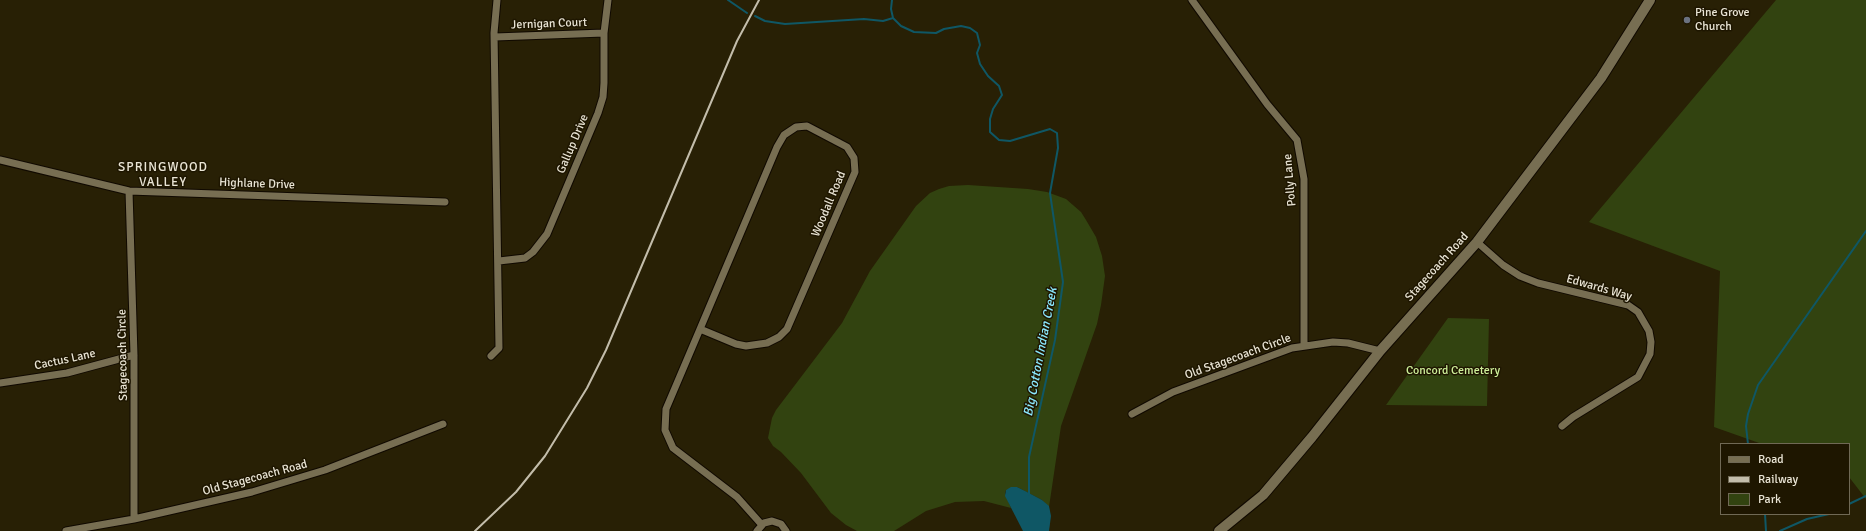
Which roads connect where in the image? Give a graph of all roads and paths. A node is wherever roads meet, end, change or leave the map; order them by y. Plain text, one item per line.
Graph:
1 (497, 0) edge
2 (608, 0) edge
3 (1192, 0) edge
4 (1650, 0) edge
5 (604, 33) junction
6 (495, 37) junction
7 (0, 160) edge
8 (129, 191) junction
9 (445, 202) dead end
10 (1477, 242) junction
11 (499, 261) junction
12 (700, 329) junction
13 (1304, 345) junction
14 (1380, 351) junction
15 (134, 355) junction
16 (491, 356) dead end
17 (0, 384) edge
18 (1132, 414) dead end
19 (443, 424) dead end
20 (1562, 426) dead end
21 (134, 519) junction
22 (760, 528) edge
23 (66, 531) edge
24 (786, 531) edge
25 (1219, 531) edge

1 - 6 street
2 - 5 street, Gallup Drive
3 - 13 street, Polly Lane
4 - 10 street, Stagecoach Road
5 - 6 street, Jernigan Court
5 - 11 street, Gallup Drive
6 - 11 street
7 - 8 street, Highlane Drive
8 - 9 street, Highlane Drive
8 - 15 street, Stagecoach Circle
10 - 14 street, Stagecoach Road
10 - 20 street, Edwards Way
11 - 16 street
12 - 12 street, Woodall Road
12 - 22 street, Woodall Road
13 - 14 street, Old Stagecoach Circle
13 - 18 street, Old Stagecoach Circle
14 - 25 street, Stagecoach Road
15 - 17 street, Cactus Lane
15 - 21 street, Stagecoach Circle
19 - 21 street, Old Stagecoach Road
21 - 23 street, Old Stagecoach Road
22 - 24 street, Woodall Road

